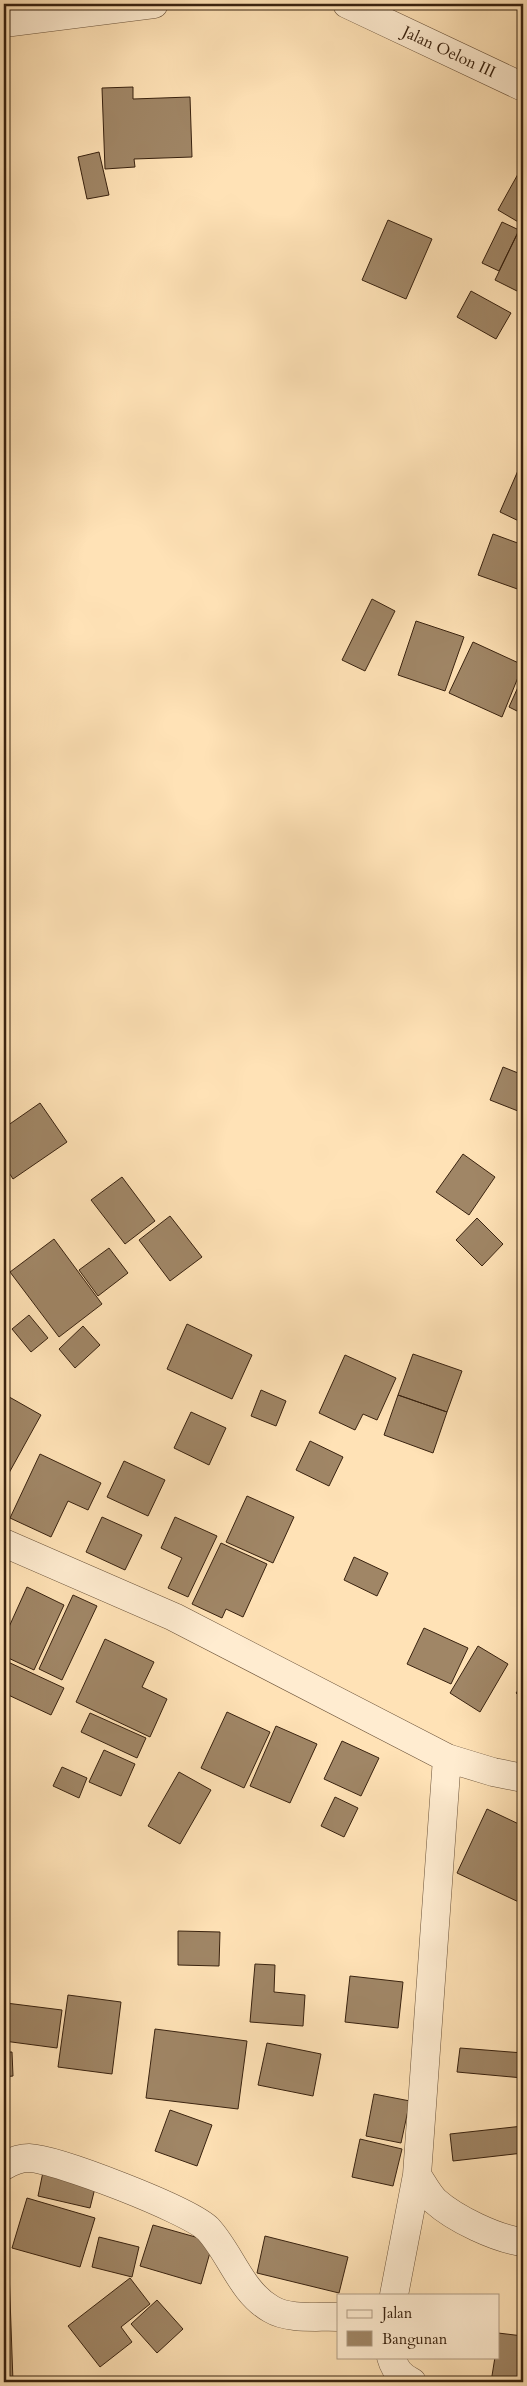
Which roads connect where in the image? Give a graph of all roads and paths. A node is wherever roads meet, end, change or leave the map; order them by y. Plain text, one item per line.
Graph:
1 (154, 4) edge
2 (347, 4) edge
3 (4, 23) edge
4 (523, 87) edge
5 (4, 1543) edge
6 (447, 1758) junction
7 (523, 1778) edge
8 (4, 2166) edge
9 (417, 2176) junction
10 (523, 2242) edge
11 (394, 2294) edge
12 (337, 2317) edge
13 (391, 2358) edge
14 (412, 2382) edge

1 - 3 street
2 - 4 street, Jalan Oelon III
5 - 6 street
6 - 7 street
6 - 9 street
8 - 12 street
9 - 10 street
9 - 11 street
13 - 14 street

